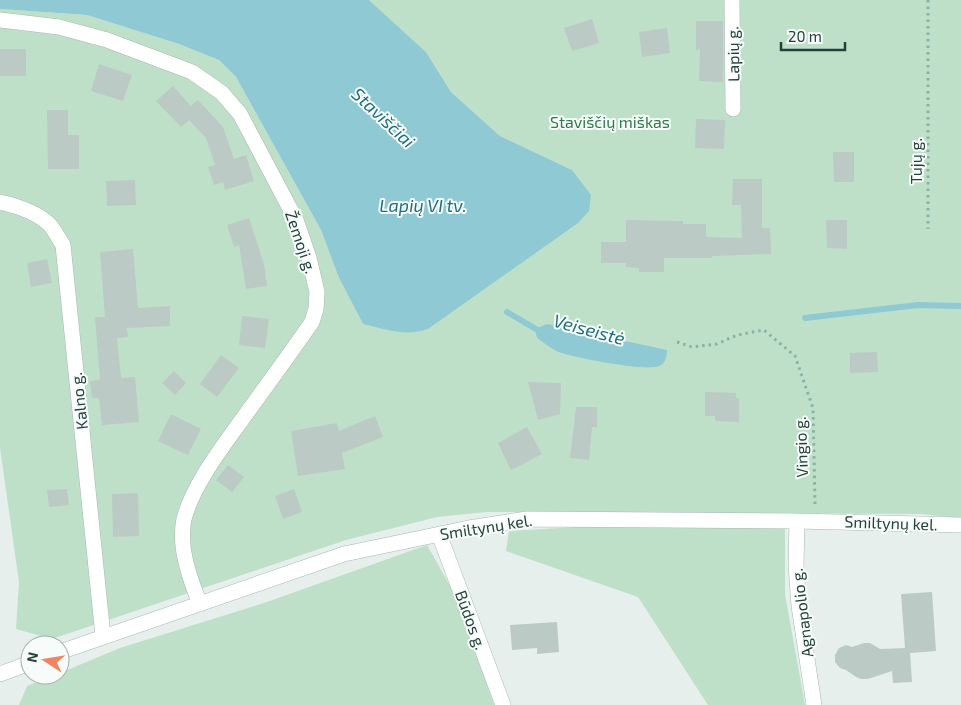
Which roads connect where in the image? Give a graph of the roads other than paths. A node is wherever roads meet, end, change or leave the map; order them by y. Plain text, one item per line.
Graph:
1 (732, 0) edge
2 (0, 20) edge
3 (733, 109) dead end
4 (0, 202) edge
5 (797, 521) junction
6 (961, 525) edge
7 (439, 534) junction
8 (200, 604) junction
9 (103, 636) junction
10 (70, 648) edge
11 (20, 667) edge
12 (0, 674) edge
13 (503, 705) edge
14 (814, 705) edge

1 - 3 street, Lapių g.
2 - 8 street, Žemoji g.
4 - 9 street, Kalno g.
5 - 6 street, Smiltynų kel.
5 - 7 street, Smiltynų kel.
5 - 14 street, Agnapolio g.
7 - 8 street, Smiltynų kel.
7 - 13 street, Būdos g.
8 - 9 street, Smiltynų kel.
9 - 10 street, Smiltynų kel.
11 - 12 street

